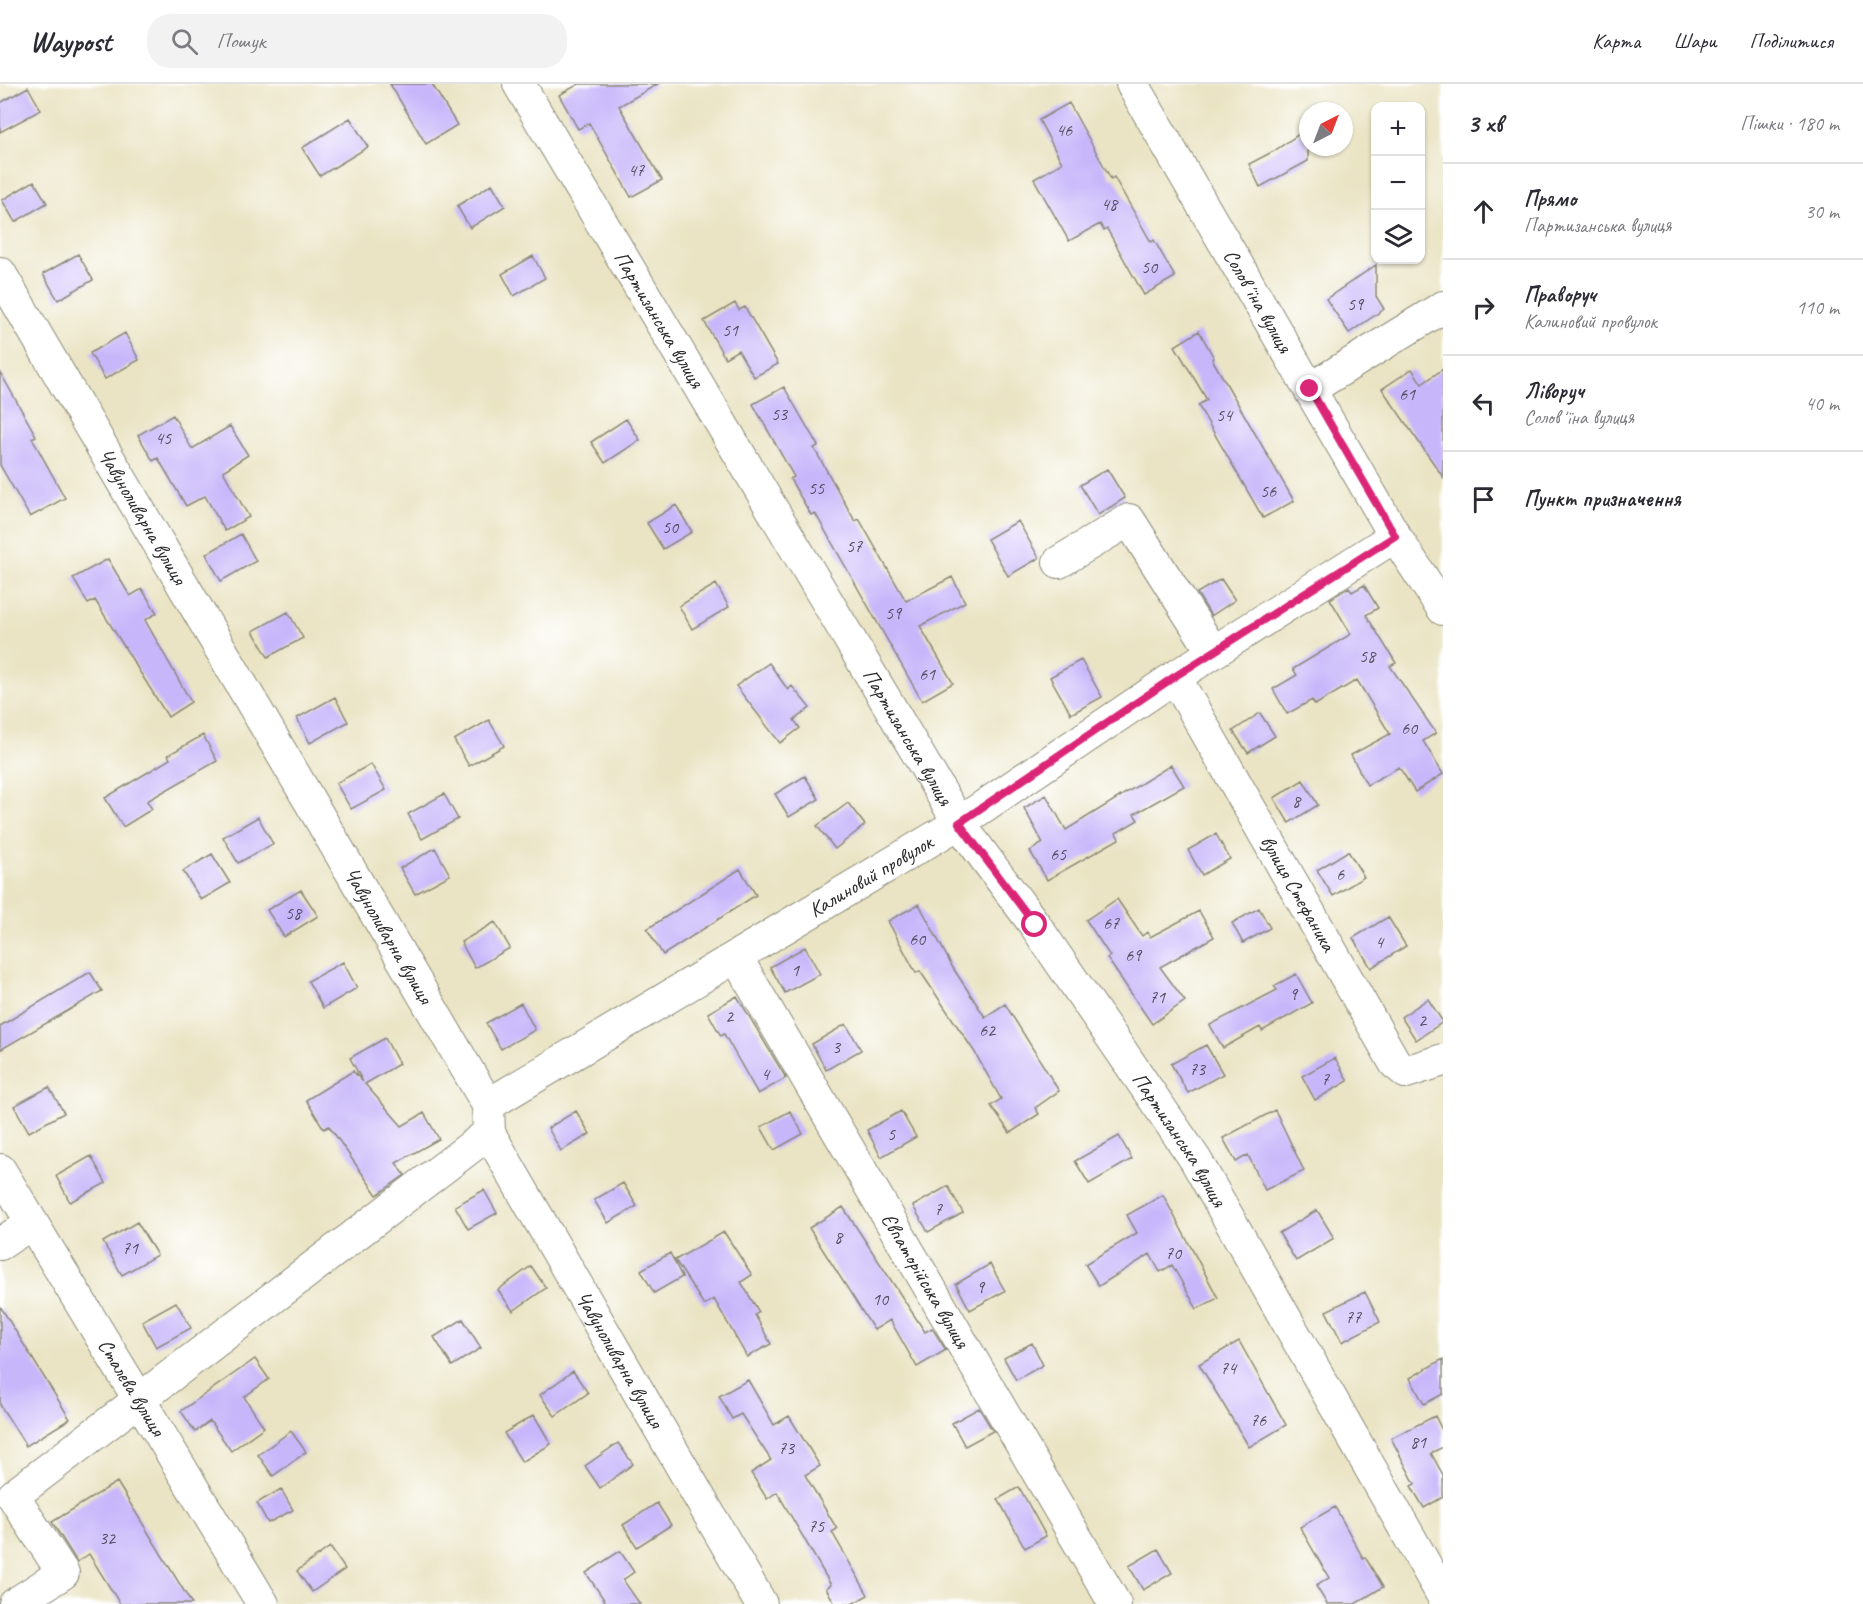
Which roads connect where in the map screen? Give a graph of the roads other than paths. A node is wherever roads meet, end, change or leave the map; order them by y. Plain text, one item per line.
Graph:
1 (519, 84) edge
2 (1132, 84) edge
3 (0, 273) edge
4 (1443, 307) edge
5 (1310, 389) junction
6 (1395, 536) junction
7 (1059, 562) dead end
8 (1443, 609) edge
9 (1213, 652) junction
10 (1174, 677) junction
11 (959, 823) junction
12 (736, 957) junction
13 (1443, 1060) edge
14 (488, 1119) junction
15 (0, 1170) edge
16 (32, 1223) junction
17 (0, 1244) edge
18 (139, 1397) junction
19 (7, 1485) edge
20 (0, 1581) edge
21 (1443, 1596) edge
22 (15, 1604) edge
23 (263, 1604) edge
24 (761, 1604) edge
25 (1115, 1604) edge

1 - 11 street, Партизанська вулиця
2 - 5 street, Соловʼїна вулиця
3 - 14 street, Чавуноливарна вулиця
4 - 5 street
5 - 6 street, Соловʼїна вулиця
6 - 8 street, Соловʼїна вулиця
6 - 9 street, Калиновий провулок
7 - 9 street
9 - 10 street, Калиновий провулок
10 - 11 street, Калиновий провулок
10 - 13 street, вулиця Стефаника
11 - 12 street, Калиновий провулок
11 - 21 street, Партизанська вулиця
12 - 14 street, Калиновий провулок
12 - 25 street, Євпаторійська вулиця
14 - 18 street, Калиновий провулок
14 - 24 street, Чавуноливарна вулиця
15 - 16 street, Сталева вулиця
16 - 17 street
16 - 18 street, Сталева вулиця
18 - 19 street, Калиновий провулок
18 - 23 street, Сталева вулиця
19 - 22 street
20 - 22 street

